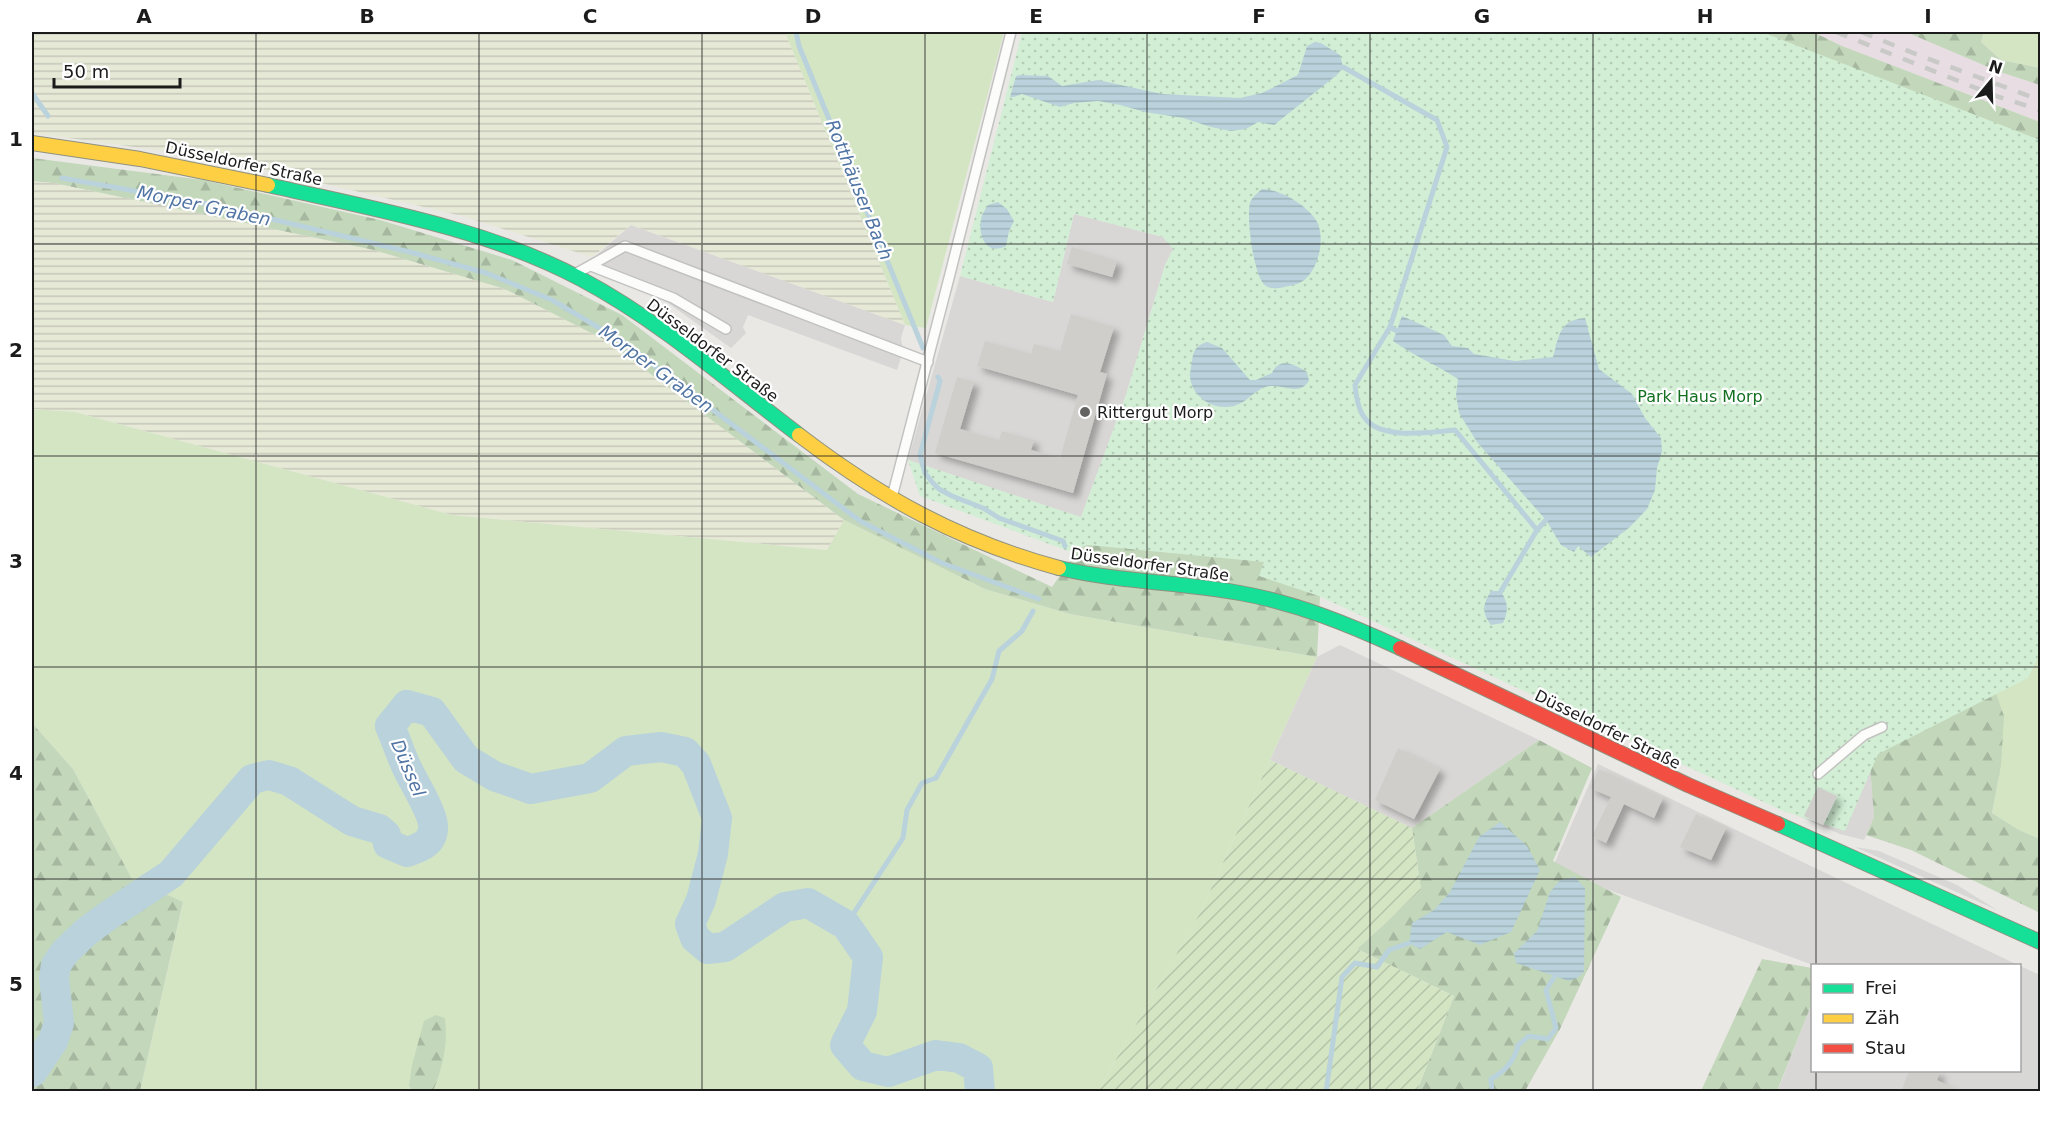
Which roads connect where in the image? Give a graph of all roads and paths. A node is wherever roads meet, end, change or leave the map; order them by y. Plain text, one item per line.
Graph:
1 (1011, 32) edge
2 (32, 143) edge
3 (591, 266) junction
4 (573, 275) junction
5 (726, 329) dead end
6 (928, 362) junction
7 (891, 499) junction
8 (1882, 727) dead end
9 (1818, 774) dead end
10 (2040, 942) edge

1 - 6 lane
2 - 4 main road, Düsseldorfer Straße
3 - 4 lane
3 - 5 lane
3 - 6 lane
4 - 7 main road, Düsseldorfer Straße
6 - 7 lane
7 - 10 main road, Düsseldorfer Straße
8 - 9 lane

